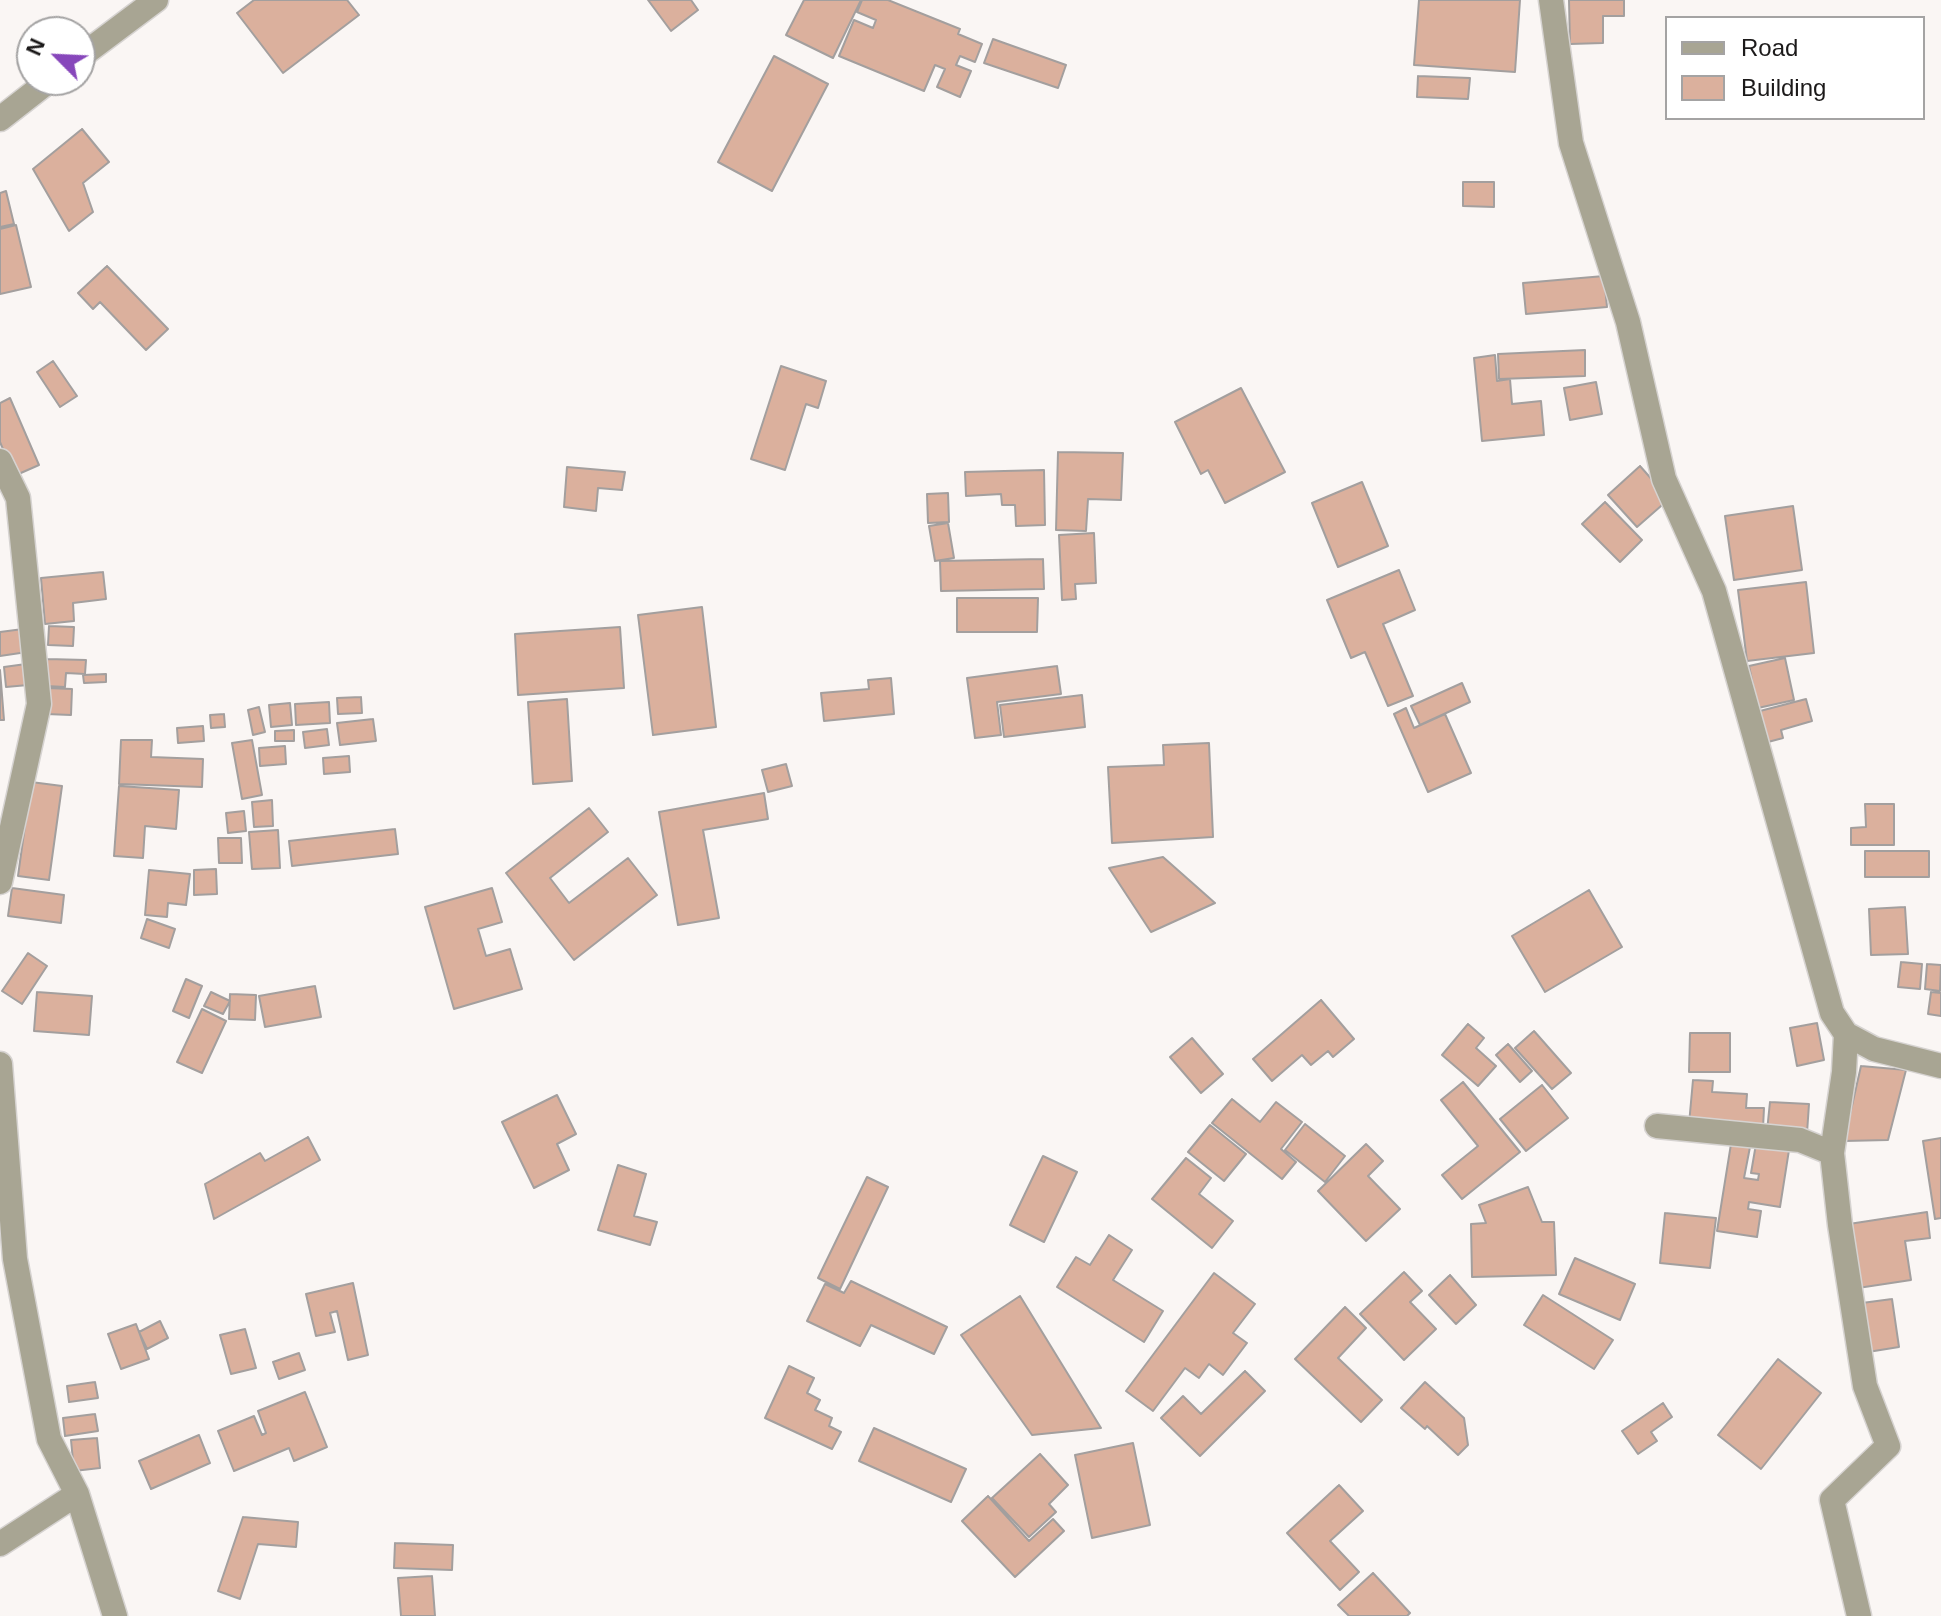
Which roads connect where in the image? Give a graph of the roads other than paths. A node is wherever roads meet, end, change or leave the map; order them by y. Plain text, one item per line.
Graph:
1 (156, 0) edge
2 (1551, 0) edge
3 (96, 45) edge
4 (29, 96) edge
5 (0, 119) edge
6 (0, 461) edge
7 (0, 882) edge
8 (1846, 1034) junction
9 (0, 1064) edge
10 (1941, 1066) edge
11 (1657, 1126) dead end
12 (1832, 1153) junction
13 (77, 1494) junction
14 (0, 1544) edge
15 (115, 1616) edge
16 (1859, 1616) edge

1 - 3 street
2 - 8 street
4 - 5 street
6 - 7 street
8 - 10 street
8 - 12 street
9 - 13 street
11 - 12 street
12 - 16 street
13 - 14 street
13 - 15 street

